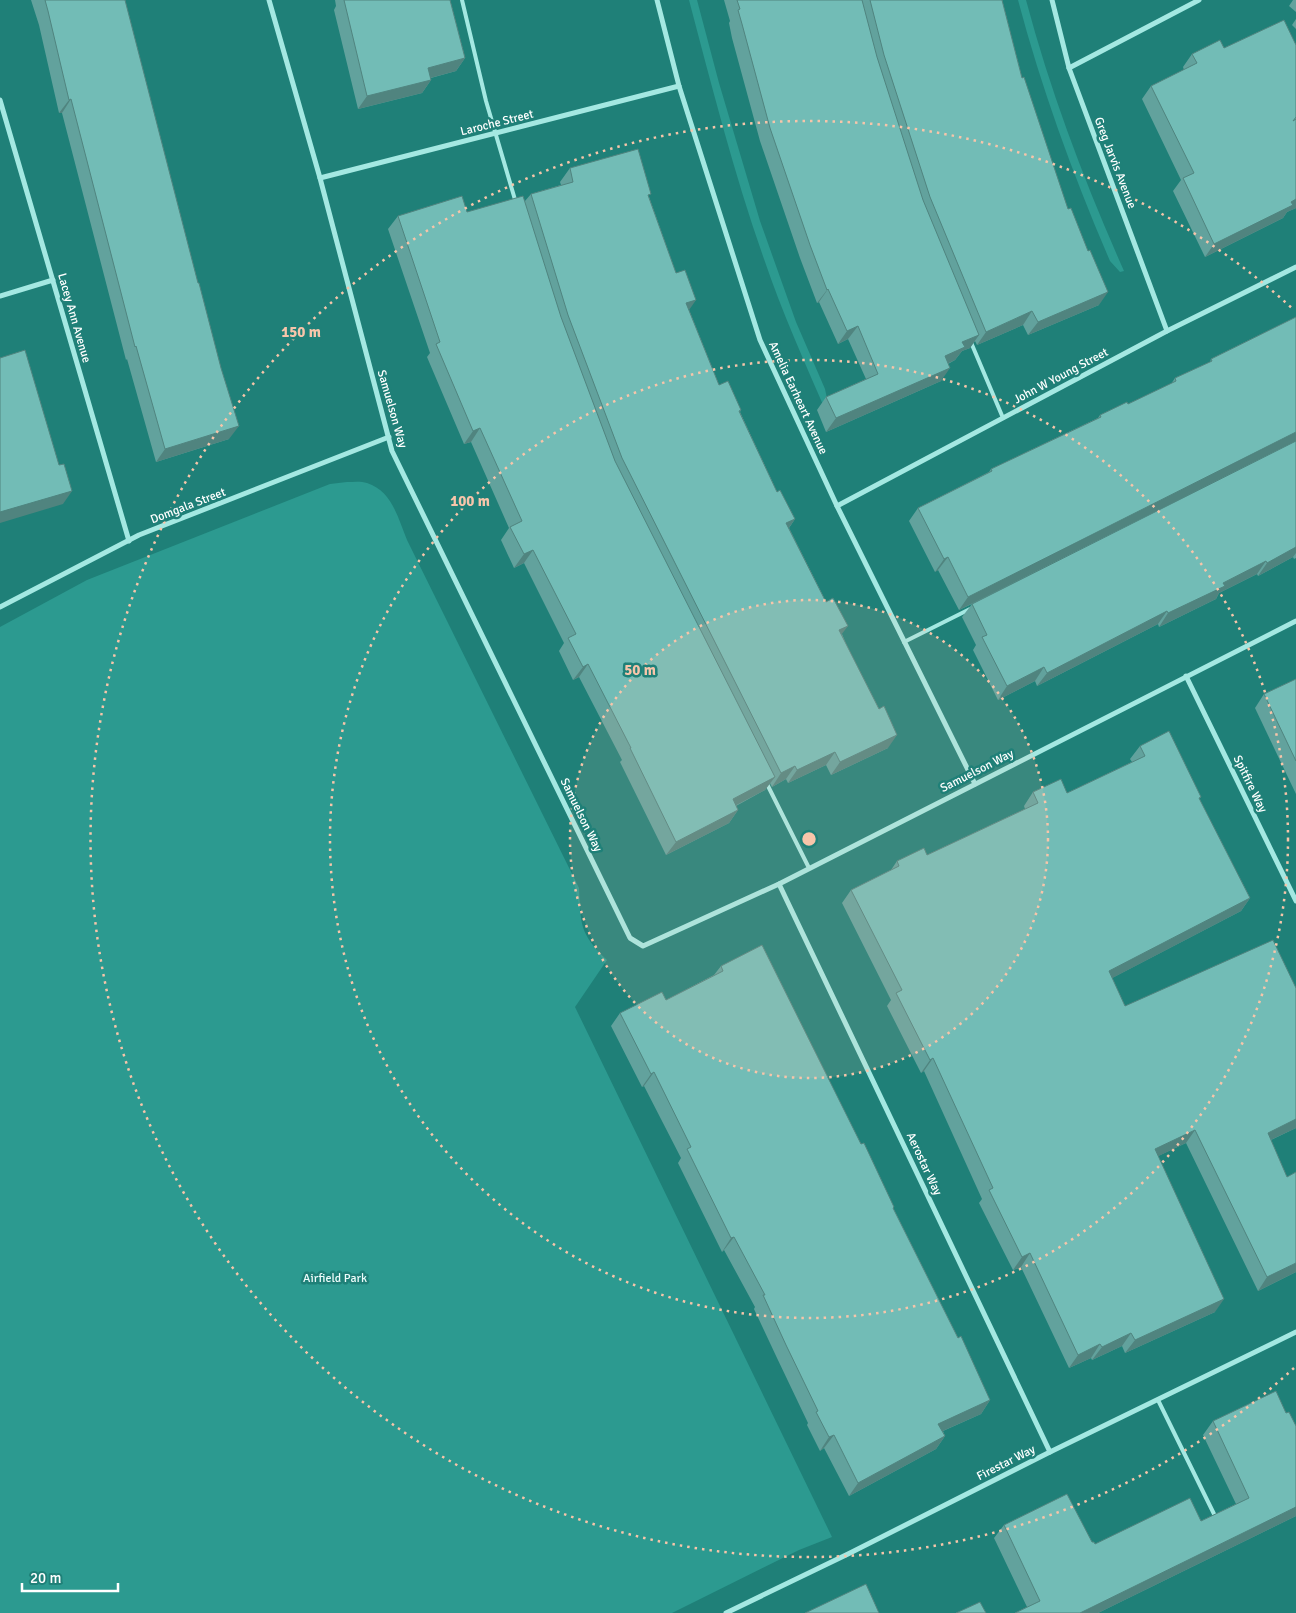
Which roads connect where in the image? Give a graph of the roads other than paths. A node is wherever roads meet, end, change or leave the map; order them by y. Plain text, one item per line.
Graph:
1 (269, 0) edge
2 (462, 0) edge
3 (656, 0) edge
4 (1052, 0) edge
5 (1199, 0) edge
6 (1069, 68) junction
7 (679, 86) junction
8 (0, 100) edge
9 (495, 134) junction
10 (320, 178) junction
11 (518, 208) edge
12 (1296, 267) edge
13 (53, 280) junction
14 (0, 296) edge
15 (966, 330) edge
16 (1168, 331) junction
17 (1002, 418) junction
18 (389, 437) junction
19 (837, 506) junction
20 (129, 541) junction
21 (0, 606) edge
22 (976, 606) edge
23 (1296, 621) edge
24 (904, 642) junction
25 (1186, 676) junction
26 (765, 780) edge
27 (974, 784) junction
28 (810, 868) junction
29 (779, 884) junction
30 (1296, 901) edge
31 (1296, 1332) edge
32 (1158, 1400) junction
33 (1050, 1452) junction
34 (1215, 1516) edge
35 (726, 1613) edge

1 - 10 street, Samuelson Way
2 - 9 lane
3 - 7 street, Amelia Earheart Avenue
4 - 6 street, Greg Jarvis Avenue
5 - 6 street
6 - 16 street, Greg Jarvis Avenue
7 - 9 street, Laroche Street
7 - 19 street, Amelia Earheart Avenue
8 - 13 street, Lacey Ann Avenue
9 - 10 street, Laroche Street
9 - 11 lane
10 - 18 street, Samuelson Way
12 - 16 street, John W Young Street
13 - 14 street
13 - 20 street, Lacey Ann Avenue
15 - 17 lane
16 - 17 street, John W Young Street
17 - 19 street, John W Young Street
18 - 20 street, Domgala Street
18 - 29 street, Samuelson Way
19 - 24 street, Amelia Earheart Avenue
20 - 21 street, Domgala Street
22 - 24 lane
23 - 25 street, Samuelson Way
24 - 27 street, Amelia Earheart Avenue
25 - 27 street, Samuelson Way
25 - 30 street, Spitfire Way
26 - 28 lane
27 - 28 street, Samuelson Way
28 - 29 street, Samuelson Way
29 - 33 street, Aerostar Way
31 - 32 street, Firestar Way
32 - 33 street, Firestar Way
32 - 34 lane
33 - 35 street, Firestar Way

